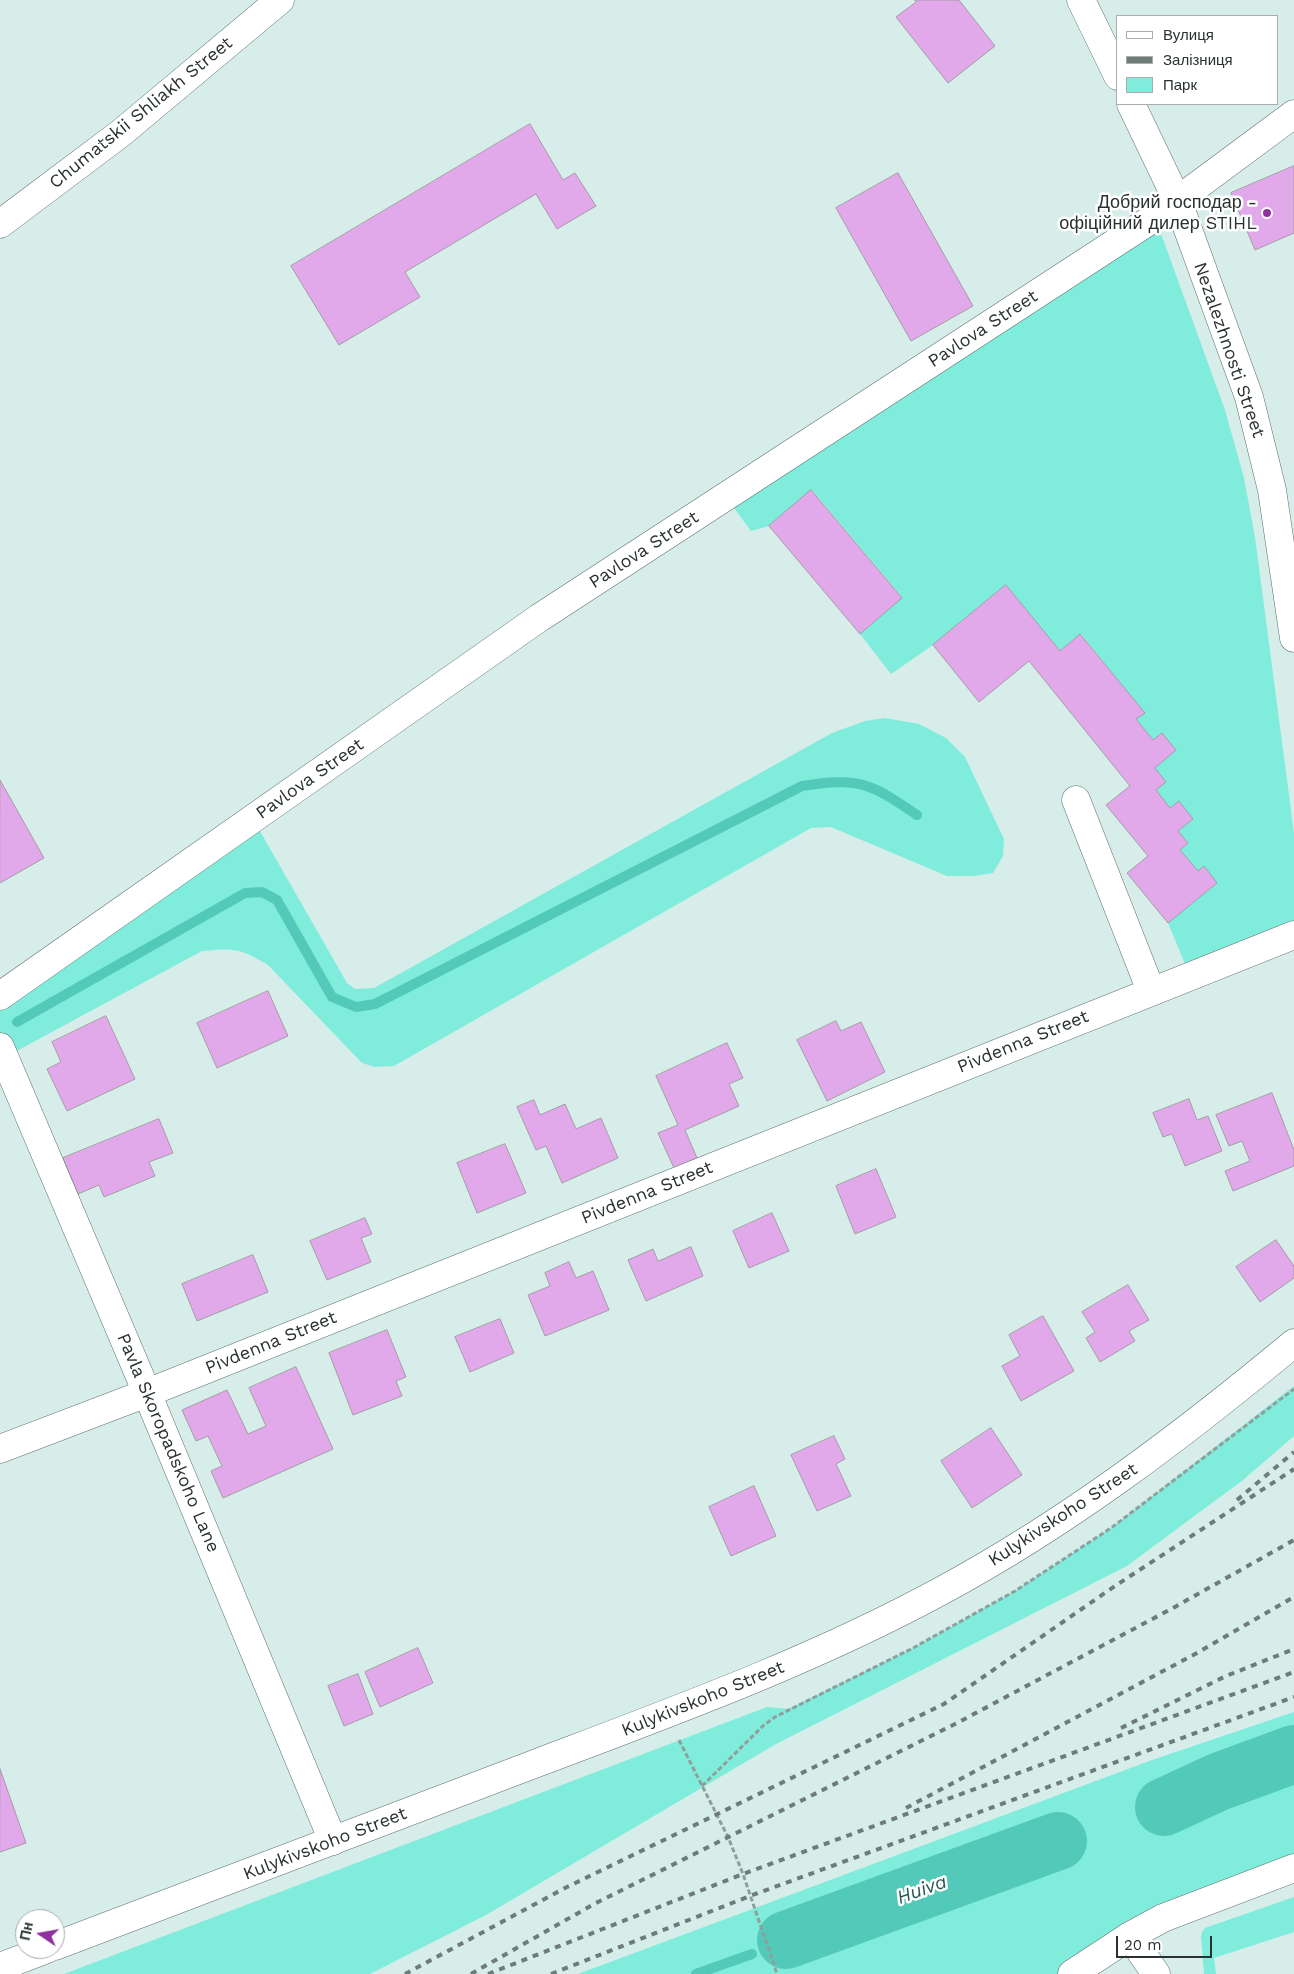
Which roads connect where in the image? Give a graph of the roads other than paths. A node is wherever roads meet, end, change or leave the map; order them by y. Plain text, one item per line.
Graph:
1 (280, 0) edge
2 (1081, 0) edge
3 (1116, 72) edge
4 (1131, 105) edge
5 (1294, 114) edge
6 (1178, 202) junction
7 (0, 224) edge
8 (1294, 638) edge
9 (1076, 800) dead end
10 (1294, 935) edge
11 (1151, 991) junction
12 (0, 996) edge
13 (0, 1048) edge
14 (1294, 1343) edge
15 (147, 1393) junction
16 (0, 1449) edge
17 (332, 1841) junction
18 (1294, 1868) edge
19 (1130, 1936) junction
20 (65, 1942) edge
21 (21, 1959) edge
22 (0, 1967) edge
23 (1072, 1974) edge
24 (1156, 1974) edge

1 - 7 street, Chumatskii Shliakh Street
2 - 3 street
4 - 6 street, Nezalezhnosti Street
5 - 6 street, Pavlova Street
6 - 8 street, Nezalezhnosti Street
6 - 12 street, Pavlova Street
9 - 11 street
10 - 11 street, Pivdenna Street
11 - 15 street, Pivdenna Street
13 - 15 street, Pavla Skoropadskoho Lane
14 - 17 street, Kulykivskoho Street
15 - 16 street, Pivdenna Street
15 - 17 street, Pavla Skoropadskoho Lane
17 - 20 street, Kulykivskoho Street
18 - 19 street
19 - 23 street
19 - 24 street
21 - 22 street

